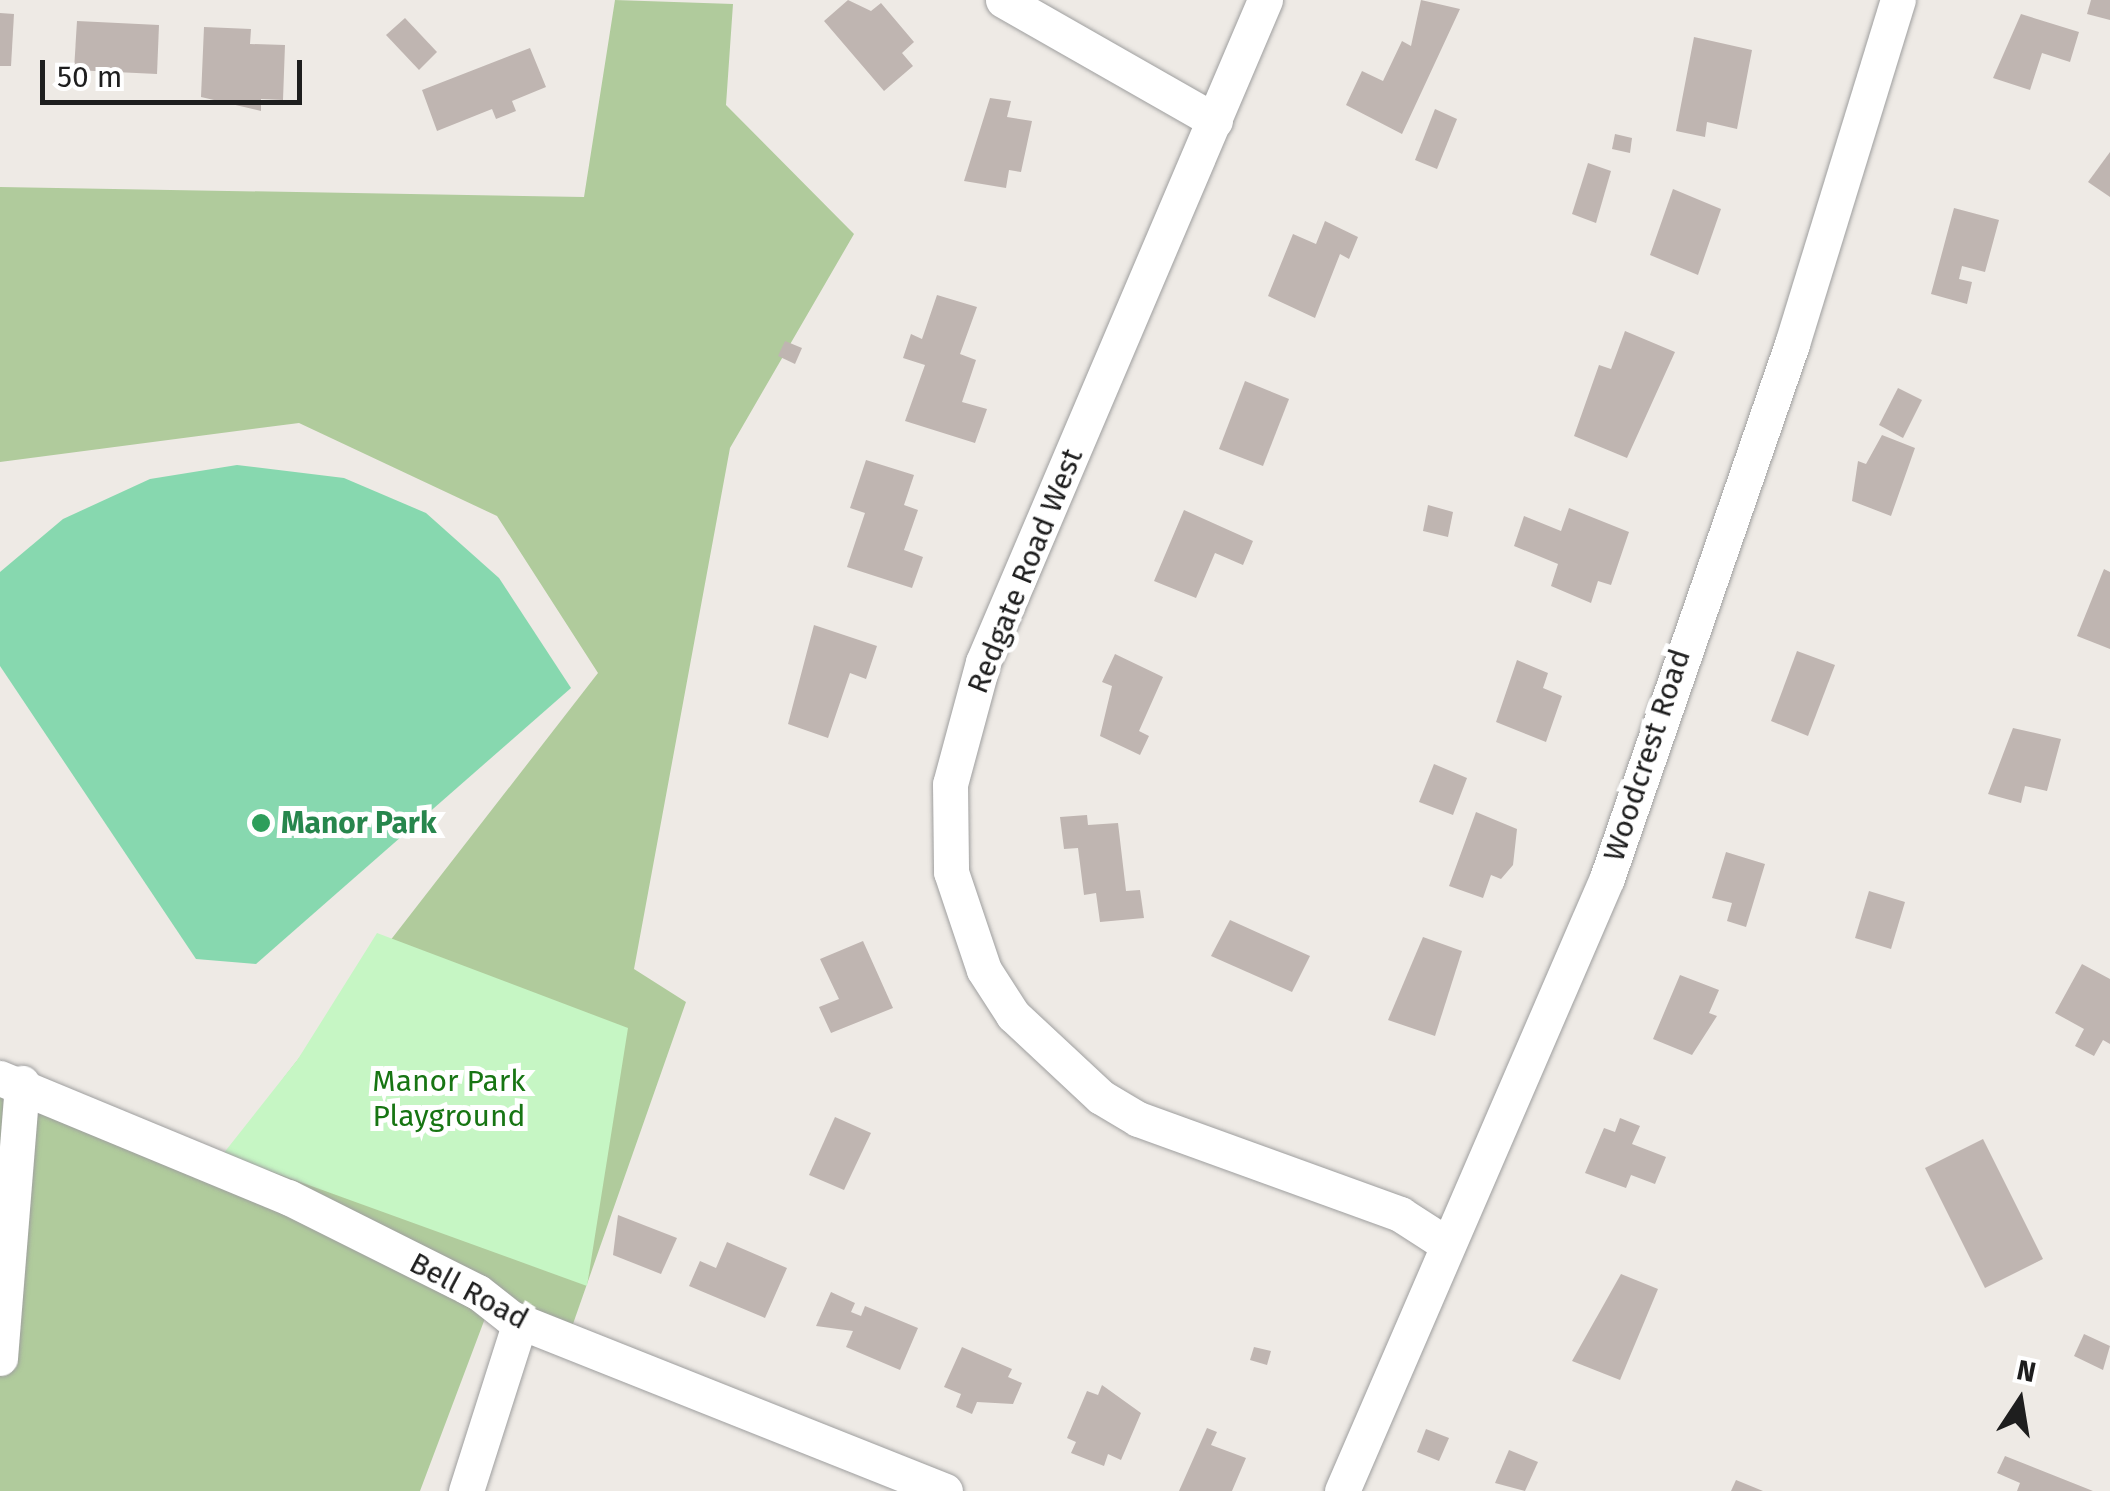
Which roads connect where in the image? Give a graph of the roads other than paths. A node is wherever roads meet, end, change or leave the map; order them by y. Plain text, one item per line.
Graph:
1 (1003, 0) edge
2 (1264, 0) edge
3 (1898, 0) edge
4 (1215, 120) junction
5 (11, 1080) edge
6 (1445, 1243) junction
7 (520, 1322) junction
8 (0, 1358) edge
9 (466, 1491) edge
10 (945, 1491) edge
11 (1342, 1491) edge

1 - 4 street
2 - 4 street, Redgate Road West
3 - 6 street, Woodcrest Road
4 - 6 street, Redgate Road West
5 - 7 street, Bell Road
5 - 8 street
6 - 11 street, Woodcrest Road
7 - 9 street
7 - 10 street, Bell Road

